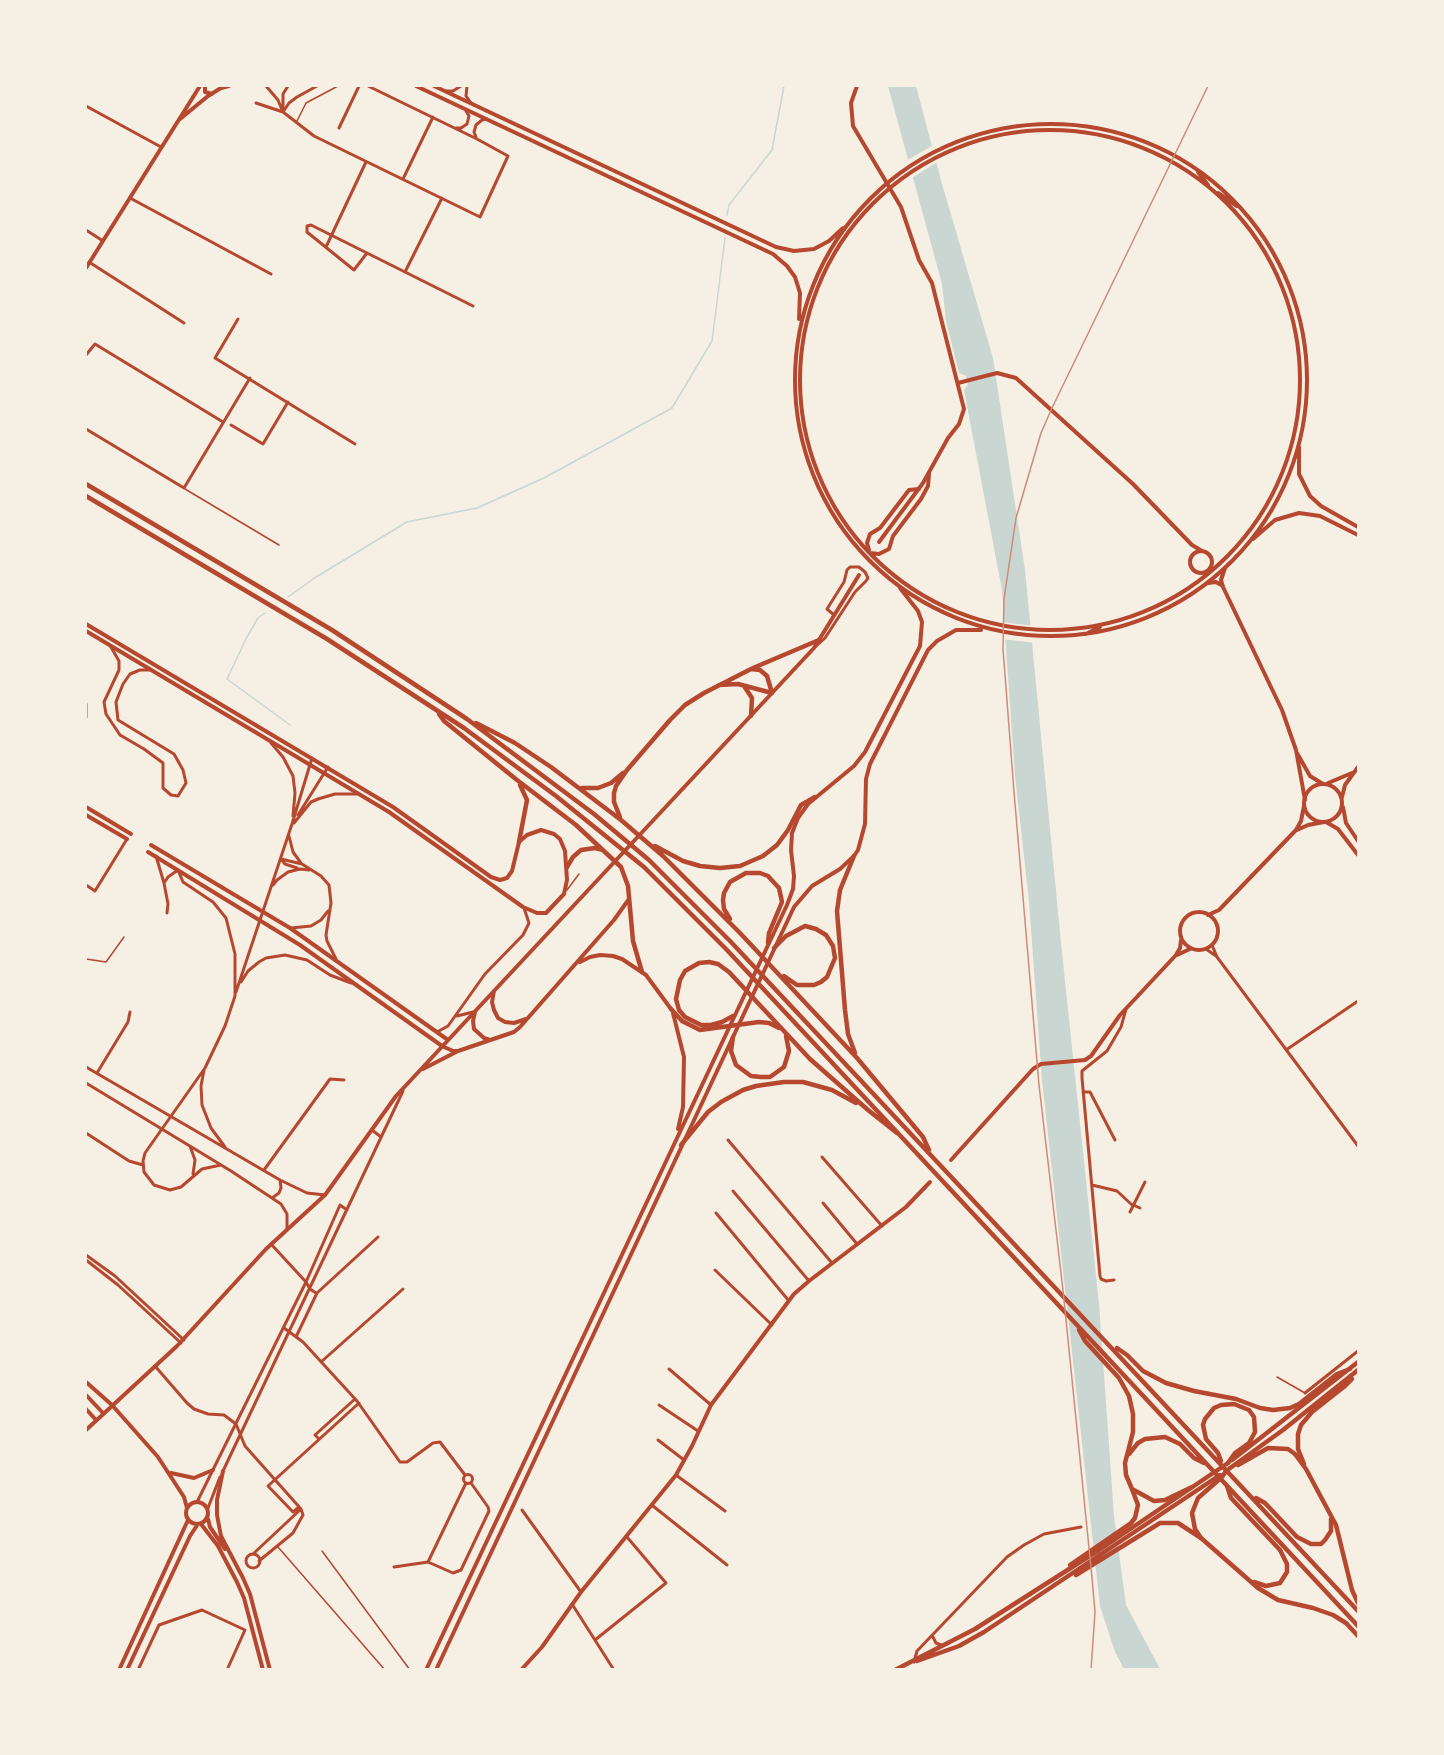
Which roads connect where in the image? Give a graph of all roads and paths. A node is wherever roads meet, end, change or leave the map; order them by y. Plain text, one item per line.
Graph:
1 (203, 86) edge
2 (229, 86) edge
3 (266, 86) edge
4 (288, 86) edge
5 (317, 86) edge
6 (338, 86) edge
7 (359, 86) edge
8 (368, 86) edge
9 (416, 86) edge
10 (434, 86) edge
11 (461, 86) edge
12 (467, 86) edge
13 (857, 86) edge
14 (446, 91) junction
15 (212, 94) junction
16 (256, 103) dead end
17 (471, 103) junction
18 (86, 106) edge
19 (463, 108) junction
20 (283, 112) junction
21 (433, 117) junction
22 (489, 120) junction
23 (296, 122) junction
24 (175, 124) junction
25 (453, 127) junction
26 (339, 128) dead end
27 (477, 139) junction
28 (161, 147) junction
29 (918, 161) junction
30 (366, 162) junction
31 (1196, 168) junction
32 (403, 179) junction
33 (891, 188) junction
34 (1212, 189) junction
35 (885, 190) junction
36 (129, 198) junction
37 (442, 198) junction
38 (1243, 209) junction
39 (858, 212) junction
40 (86, 230) edge
41 (330, 234) junction
42 (103, 241) junction
43 (326, 248) junction
44 (367, 253) junction
45 (89, 262) junction
46 (86, 268) edge
47 (405, 272) junction
48 (271, 274) dead end
49 (473, 306) dead end
50 (238, 319) dead end
51 (184, 323) dead end
52 (795, 337) junction
53 (86, 355) edge
54 (250, 378) junction
55 (958, 383) junction
56 (288, 402) junction
57 (795, 411) junction
58 (224, 422) junction
59 (231, 425) dead end
60 (86, 429) edge
61 (804, 431) junction
62 (1300, 437) junction
63 (355, 444) dead end
64 (803, 449) junction
65 (929, 474) junction
66 (86, 484) edge
67 (184, 488) junction
68 (919, 489) junction
69 (86, 496) edge
70 (1359, 527) edge
71 (1359, 535) edge
72 (879, 542) dead end
73 (279, 545) dead end
74 (1192, 545) junction
75 (1244, 548) junction
76 (1202, 551) junction
77 (870, 553) junction
78 (1192, 555) junction
79 (1217, 566) junction
80 (1226, 568) junction
81 (1209, 571) junction
82 (859, 575) dead end
83 (1202, 580) junction
84 (1208, 583) junction
85 (896, 585) junction
86 (1223, 587) junction
87 (834, 615) junction
88 (86, 624) edge
89 (1104, 625) junction
90 (1125, 626) junction
91 (988, 630) junction
92 (86, 631) edge
93 (1082, 636) junction
94 (819, 640) junction
95 (110, 645) junction
96 (813, 648) junction
97 (751, 669) junction
98 (152, 670) junction
99 (719, 686) junction
100 (744, 686) junction
101 (772, 693) junction
102 (86, 704) edge
103 (435, 710) junction
104 (751, 716) junction
105 (86, 717) edge
106 (467, 719) junction
107 (262, 735) junction
108 (1296, 750) junction
109 (312, 758) junction
110 (309, 763) junction
111 (1359, 766) edge
112 (328, 767) junction
113 (627, 770) junction
114 (324, 773) junction
115 (1352, 773) junction
116 (517, 780) junction
117 (1325, 784) junction
118 (579, 787) junction
119 (362, 795) junction
120 (815, 797) junction
121 (1305, 800) junction
122 (86, 801) edge
123 (1342, 801) junction
124 (1304, 806) junction
125 (87, 808) edge
126 (86, 815) edge
127 (621, 820) junction
128 (1325, 822) junction
129 (292, 824) junction
130 (1296, 830) junction
131 (131, 834) dead end
132 (289, 834) junction
133 (127, 839) joint
134 (646, 840) junction
135 (1359, 841) edge
136 (519, 842) junction
137 (151, 845) dead end
138 (605, 850) junction
139 (148, 852) dead end
140 (1359, 855) edge
141 (156, 856) junction
142 (854, 856) junction
143 (281, 859) junction
144 (302, 864) junction
145 (567, 867) junction
146 (300, 869) junction
147 (178, 870) junction
148 (313, 870) junction
149 (579, 874) dead end
150 (164, 883) junction
151 (86, 885) edge
152 (271, 889) junction
153 (564, 894) junction
154 (628, 899) junction
155 (523, 907) junction
156 (330, 909) junction
157 (1219, 910) junction
158 (167, 913) dead end
159 (1208, 915) junction
160 (1216, 924) junction
161 (290, 928) junction
162 (740, 933) junction
163 (124, 937) dead end
164 (1181, 940) junction
165 (768, 943) junction
166 (1212, 945) junction
167 (774, 948) junction
168 (1190, 949) junction
169 (1206, 949) junction
170 (1176, 956) junction
171 (1217, 957) junction
172 (86, 959) edge
173 (336, 959) junction
174 (577, 964) junction
175 (773, 967) junction
176 (642, 972) junction
177 (356, 984) junction
178 (238, 986) junction
179 (494, 991) junction
180 (235, 996) junction
181 (1359, 1001) edge
182 (1127, 1008) junction
183 (671, 1009) junction
184 (475, 1011) junction
185 (130, 1012) dead end
186 (733, 1016) junction
187 (529, 1017) junction
188 (454, 1018) junction
189 (783, 1030) junction
190 (436, 1031) junction
191 (429, 1036) junction
192 (733, 1037) junction
193 (448, 1040) junction
194 (491, 1040) junction
195 (442, 1046) junction
196 (1286, 1050) junction
197 (459, 1051) junction
198 (857, 1058) junction
199 (86, 1067) edge
200 (204, 1068) junction
201 (420, 1071) junction
202 (96, 1074) junction
203 (344, 1080) dead end
204 (86, 1083) edge
205 (403, 1091) junction
206 (1083, 1092) junction
207 (867, 1110) junction
208 (171, 1117) junction
209 (162, 1129) junction
210 (372, 1130) junction
211 (86, 1133) edge
212 (676, 1136) junction
213 (381, 1137) junction
214 (729, 1140) dead end
215 (907, 1140) junction
216 (1115, 1140) dead end
217 (681, 1145) junction
218 (190, 1146) junction
219 (1359, 1146) edge
220 (226, 1149) junction
221 (932, 1155) junction
222 (822, 1157) dead end
223 (951, 1160) dead end
224 (143, 1165) junction
225 (221, 1165) junction
226 (264, 1171) junction
227 (192, 1176) junction
228 (280, 1180) junction
229 (930, 1182) dead end
230 (1145, 1182) dead end
231 (1092, 1185) junction
232 (733, 1191) dead end
233 (325, 1195) junction
234 (272, 1198) junction
235 (823, 1203) dead end
236 (1134, 1204) junction
237 (1140, 1208) dead end
238 (347, 1210) junction
239 (1130, 1212) dead end
240 (716, 1213) dead end
241 (882, 1226) junction
242 (287, 1229) junction
243 (378, 1237) dead end
244 (271, 1244) junction
245 (857, 1244) junction
246 (86, 1255) edge
247 (86, 1260) edge
248 (832, 1263) junction
249 (715, 1270) dead end
250 (1114, 1280) dead end
251 (808, 1281) junction
252 (306, 1282) junction
253 (310, 1289) junction
254 (403, 1289) dead end
255 (317, 1293) junction
256 (789, 1301) junction
257 (772, 1325) junction
258 (284, 1328) junction
259 (171, 1331) junction
260 (290, 1331) junction
261 (297, 1337) junction
262 (182, 1341) junction
263 (1110, 1344) junction
264 (1359, 1351) edge
265 (1106, 1359) junction
266 (321, 1362) junction
267 (1359, 1362) edge
268 (155, 1366) junction
269 (669, 1369) dead end
270 (1350, 1369) junction
271 (1359, 1370) edge
272 (1277, 1377) dead end
273 (86, 1382) edge
274 (1305, 1393) joint
275 (86, 1395) edge
276 (355, 1399) junction
277 (359, 1403) junction
278 (112, 1405) junction
279 (659, 1405) dead end
280 (711, 1405) junction
281 (86, 1409) edge
282 (103, 1413) junction
283 (96, 1420) junction
284 (236, 1424) junction
285 (86, 1430) edge
286 (698, 1431) junction
287 (240, 1435) junction
288 (319, 1439) junction
289 (658, 1440) dead end
290 (1128, 1456) junction
291 (1239, 1458) junction
292 (685, 1461) junction
293 (1207, 1464) junction
294 (1227, 1465) junction
295 (1306, 1469) junction
296 (213, 1470) junction
297 (223, 1471) junction
298 (170, 1473) junction
299 (465, 1475) junction
300 (676, 1475) junction
301 (275, 1479) junction
302 (466, 1483) junction
303 (471, 1483) junction
304 (1226, 1484) junction
305 (1192, 1487) junction
306 (1205, 1488) junction
307 (1132, 1489) junction
308 (1250, 1495) junction
309 (184, 1497) junction
310 (195, 1502) junction
311 (653, 1506) junction
312 (187, 1508) junction
313 (208, 1508) junction
314 (300, 1508) junction
315 (522, 1510) dead end
316 (725, 1511) dead end
317 (1330, 1514) junction
318 (208, 1516) junction
319 (188, 1520) junction
320 (200, 1524) junction
321 (1081, 1527) dead end
322 (627, 1537) junction
323 (1201, 1538) junction
324 (277, 1546) junction
325 (322, 1551) dead end
326 (229, 1554) junction
327 (253, 1554) junction
328 (259, 1561) junction
329 (428, 1562) junction
330 (728, 1565) dead end
331 (394, 1567) dead end
332 (1064, 1572) junction
333 (1068, 1577) junction
334 (1250, 1579) junction
335 (581, 1592) junction
336 (1359, 1603) edge
337 (572, 1604) junction
338 (1359, 1611) edge
339 (1359, 1626) edge
340 (934, 1633) junction
341 (1359, 1636) edge
342 (595, 1640) junction
343 (943, 1645) junction
344 (133, 1656) junction
345 (142, 1660) junction
346 (914, 1662) junction
347 (119, 1670) edge
348 (127, 1670) edge
349 (138, 1670) edge
350 (227, 1670) edge
351 (262, 1670) edge
352 (270, 1670) edge
353 (385, 1670) edge
354 (410, 1670) edge
355 (426, 1670) edge
356 (436, 1670) edge
357 (521, 1670) edge
358 (614, 1670) edge
359 (895, 1670) edge

1 - 15 main road
1 - 24 main road
2 - 15 main road
3 - 20 street
4 - 20 street
5 - 20 street
6 - 23 lane
7 - 26 street
8 - 21 street
9 - 19 main road
10 - 14 main road
11 - 14 street
12 - 17 street
13 - 55 main road
14 - 17 main road
15 - 24 main road
16 - 20 street
17 - 39 main road
18 - 28 street
19 - 22 main road
19 - 25 street
20 - 23 street
21 - 25 street
21 - 32 street
22 - 27 street
22 - 52 main road
23 - 30 street
24 - 28 main road
25 - 27 street
27 - 37 street
28 - 36 main road
29 - 31 main road
29 - 33 main road
29 - 35 main road
30 - 32 street
30 - 41 street
31 - 34 main road
31 - 38 main road
32 - 37 street
33 - 34 main road
33 - 35 main road
34 - 38 main road
34 - 79 main road
35 - 39 main road
35 - 61 main road
36 - 42 main road
36 - 48 street
37 - 47 street
38 - 62 main road
39 - 52 main road
40 - 42 street
41 - 43 street
41 - 43 street
41 - 44 street
42 - 45 main road
43 - 44 street
44 - 47 street
45 - 46 main road
45 - 51 street
47 - 49 street
50 - 54 street
52 - 57 main road
53 - 58 street
54 - 56 street
54 - 58 street
55 - 65 main road
55 - 74 main road
56 - 59 street
56 - 63 street
57 - 61 main road
57 - 64 main road
58 - 67 street
60 - 67 street
61 - 64 main road
61 - 77 main road
62 - 70 main road
62 - 75 main road
64 - 85 main road
65 - 68 main road
65 - 77 main road
66 - 106 main road
67 - 73 lane
68 - 72 main road
68 - 77 main road
69 - 103 main road
71 - 75 main road
74 - 76 main road
74 - 78 main road
75 - 80 main road
76 - 78 main road
76 - 81 main road
77 - 89 main road
78 - 81 main road
79 - 81 main road
79 - 83 main road
80 - 84 main road
80 - 86 main road
81 - 83 main road
82 - 87 main road
83 - 89 main road
84 - 86 main road
84 - 90 main road
85 - 91 main road
85 - 120 main road
86 - 108 main road
87 - 94 main road
87 - 96 street
88 - 109 main road
89 - 90 main road
89 - 93 main road
90 - 93 main road
91 - 93 main road
91 - 142 main road
92 - 95 main road
94 - 96 main road
94 - 97 main road
95 - 98 main road
95 - 98 street
96 - 101 main road
97 - 99 main road
97 - 101 main road
98 - 107 main road
99 - 100 main road
99 - 113 main road
100 - 101 main road
100 - 104 main road
101 - 104 main road
102 - 105 street
103 - 116 main road
103 - 215 main road
104 - 179 main road
106 - 118 main road
106 - 221 main road
107 - 110 main road
107 - 129 street
108 - 117 main road
108 - 121 main road
109 - 110 street
109 - 112 main road
110 - 114 main road
110 - 129 street
111 - 115 main road
112 - 114 street
112 - 136 main road
113 - 118 main road
113 - 127 main road
114 - 119 main road
114 - 129 street
115 - 117 main road
115 - 123 main road
116 - 136 main road
116 - 138 main road
117 - 121 main road
117 - 123 main road
118 - 127 main road
119 - 129 street
119 - 155 main road
120 - 134 main road
120 - 165 main road
121 - 124 main road
122 - 125 street
123 - 128 main road
123 - 135 main road
124 - 128 main road
124 - 130 main road
125 - 126 main road
125 - 131 main road
126 - 133 main road
127 - 134 main road
128 - 130 main road
128 - 140 main road
129 - 132 street
130 - 157 main road
132 - 143 street
132 - 144 street
133 - 151 street
134 - 162 main road
136 - 145 main road
137 - 161 main road
138 - 145 main road
138 - 154 main road
139 - 141 main road
141 - 147 main road
141 - 150 street
142 - 167 main road
142 - 198 main road
143 - 144 street
143 - 146 street
143 - 152 street
144 - 148 street
145 - 153 main road
146 - 148 street
146 - 152 street
147 - 150 street
147 - 177 main road
147 - 180 street
148 - 156 street
149 - 153 lane
150 - 158 street
152 - 178 street
153 - 155 main road
154 - 174 main road
154 - 176 main road
155 - 188 street
156 - 161 street
156 - 173 street
157 - 159 main road
157 - 160 main road
159 - 160 main road
159 - 164 main road
160 - 166 main road
161 - 173 main road
162 - 165 main road
162 - 175 main road
163 - 172 lane
164 - 168 main road
164 - 170 main road
165 - 186 main road
166 - 169 main road
166 - 171 street
167 - 175 main road
167 - 192 main road
168 - 169 main road
168 - 170 main road
169 - 171 street
170 - 182 main road
171 - 196 street
173 - 190 main road
174 - 176 main road
174 - 187 main road
175 - 198 main road
176 - 183 main road
177 - 178 street
177 - 191 main road
178 - 180 street
179 - 184 main road
179 - 187 main road
180 - 200 street
181 - 196 street
182 - 206 street
182 - 223 main road
183 - 189 main road
183 - 212 main road
184 - 188 street
184 - 193 main road
184 - 194 main road
185 - 202 street
186 - 189 main road
186 - 212 main road
187 - 194 main road
188 - 190 street
189 - 192 main road
189 - 207 main road
190 - 191 street
190 - 193 main road
191 - 195 main road
192 - 217 main road
193 - 195 main road
194 - 197 main road
195 - 197 main road
195 - 201 main road
196 - 219 street
197 - 201 main road
198 - 221 main road
199 - 202 street
200 - 208 street
200 - 220 street
201 - 205 main road
202 - 208 street
203 - 226 street
204 - 209 street
205 - 210 main road
205 - 213 street
206 - 216 street
206 - 231 street
207 - 215 main road
207 - 217 main road
208 - 209 street
208 - 220 street
209 - 218 street
209 - 224 street
210 - 213 street
210 - 233 main road
211 - 224 street
212 - 355 main road
213 - 238 street
214 - 248 street
215 - 265 main road
217 - 356 main road
218 - 225 street
218 - 227 street
220 - 226 street
221 - 263 main road
222 - 241 street
224 - 227 street
225 - 227 street
225 - 234 street
226 - 228 street
228 - 233 street
228 - 234 street
229 - 241 main road
230 - 236 street
231 - 236 street
231 - 250 street
232 - 251 street
233 - 242 main road
234 - 242 street
235 - 245 street
236 - 237 street
236 - 239 street
238 - 252 street
238 - 253 street
240 - 256 street
241 - 245 main road
242 - 244 main road
243 - 255 street
244 - 252 street
244 - 262 main road
245 - 248 main road
246 - 259 street
247 - 259 street
248 - 251 main road
249 - 257 street
251 - 256 main road
252 - 253 street
252 - 258 street
253 - 255 street
253 - 260 street
254 - 266 street
255 - 261 street
256 - 257 main road
257 - 280 main road
258 - 260 street
258 - 284 street
259 - 262 street
260 - 261 street
260 - 287 street
261 - 266 street
262 - 268 main road
263 - 270 main road
263 - 294 main road
264 - 274 street
265 - 290 main road
265 - 293 main road
266 - 276 street
267 - 270 main road
268 - 278 main road
268 - 284 street
269 - 280 street
270 - 291 main road
271 - 291 main road
271 - 295 main road
272 - 274 lane
273 - 278 main road
275 - 282 main road
276 - 277 street
276 - 288 street
277 - 288 street
277 - 299 street
278 - 282 main road
278 - 298 main road
279 - 286 street
280 - 286 main road
281 - 283 main road
282 - 283 main road
283 - 285 main road
284 - 287 street
284 - 296 street
286 - 292 main road
287 - 297 street
287 - 301 street
288 - 301 street
289 - 292 street
290 - 293 main road
290 - 307 main road
291 - 294 main road
292 - 300 main road
293 - 304 main road
294 - 294 main road
294 - 295 main road
294 - 305 main road
294 - 306 main road
294 - 308 main road
295 - 317 main road
296 - 298 main road
296 - 310 street
297 - 313 street
297 - 326 main road
298 - 309 main road
299 - 302 street
299 - 303 street
300 - 311 main road
300 - 316 street
301 - 314 street
301 - 314 street
302 - 303 street
302 - 329 street
303 - 329 street
304 - 334 main road
304 - 339 main road
305 - 307 main road
305 - 332 main road
306 - 323 main road
306 - 333 main road
307 - 332 main road
308 - 317 main road
308 - 338 main road
309 - 310 main road
309 - 312 main road
310 - 312 main road
310 - 313 main road
311 - 322 main road
311 - 330 street
312 - 319 main road
313 - 318 main road
314 - 324 street
314 - 327 street
315 - 335 street
317 - 336 main road
318 - 320 main road
318 - 326 main road
319 - 320 main road
319 - 347 main road
320 - 344 main road
320 - 351 main road
321 - 340 street
322 - 335 main road
322 - 342 street
323 - 333 main road
323 - 334 main road
324 - 328 street
324 - 353 lane
325 - 354 lane
326 - 352 main road
327 - 328 street
327 - 328 street
329 - 331 street
332 - 343 main road
333 - 346 main road
334 - 341 main road
335 - 337 main road
337 - 342 street
337 - 357 main road
340 - 343 street
340 - 346 street
342 - 358 street
343 - 346 main road
344 - 345 street
344 - 348 main road
345 - 349 street
345 - 350 street
346 - 359 main road

